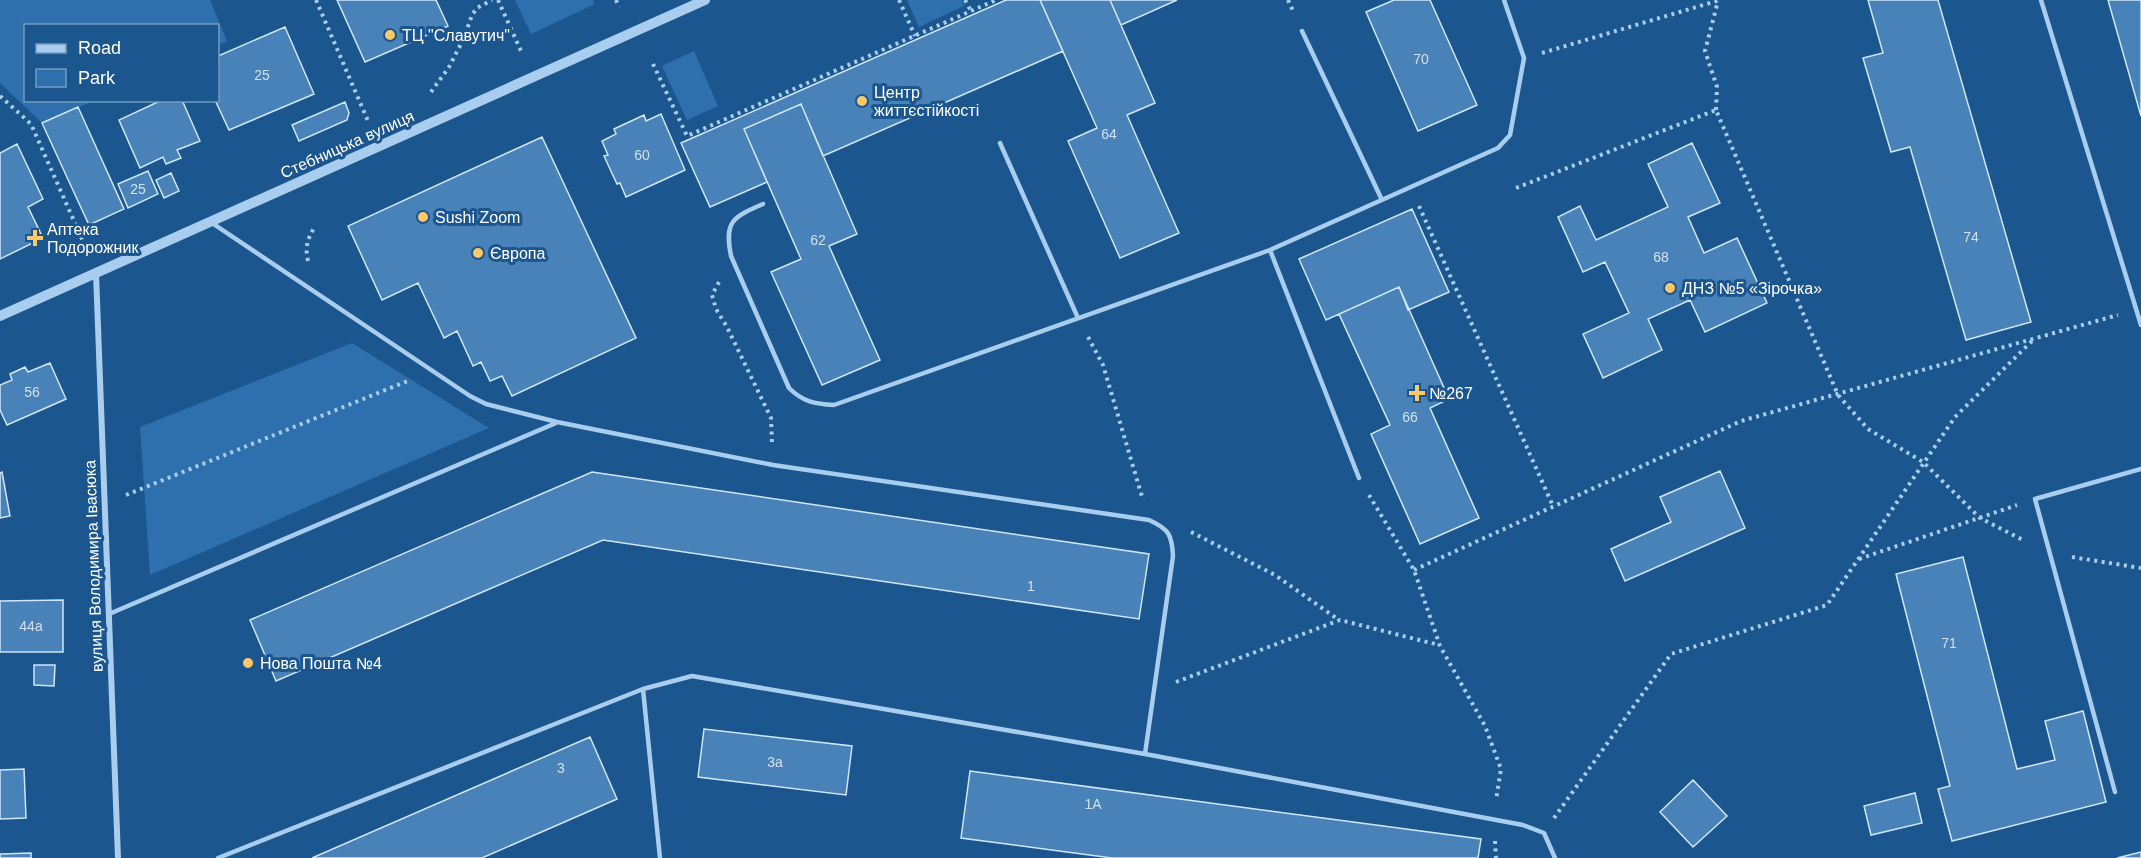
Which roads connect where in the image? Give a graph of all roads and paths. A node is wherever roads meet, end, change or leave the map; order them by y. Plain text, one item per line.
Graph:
1 (316, 0) edge
2 (492, 0) edge
3 (498, 0) edge
4 (616, 0) edge
5 (705, 0) edge
6 (899, 0) edge
7 (966, 0) edge
8 (996, 0) edge
9 (1504, 0) edge
10 (2041, 0) edge
11 (1719, 1) edge
12 (620, 7) dead end
13 (970, 11) junction
14 (1302, 31) dead end
15 (915, 36) junction
16 (521, 51) dead end
17 (1524, 58) junction
18 (653, 64) dead end
19 (431, 92) dead end
20 (0, 96) edge
21 (1716, 110) junction
22 (368, 121) dead end
23 (1000, 142) dead end
24 (1411, 188) junction
25 (1516, 188) dead end
26 (1382, 200) junction
27 (763, 204) dead end
28 (210, 221) junction
29 (314, 228) dead end
30 (86, 248) dead end
31 (1270, 250) junction
32 (309, 264) dead end
33 (736, 268) junction
34 (96, 273) junction
35 (2136, 310) junction
36 (0, 316) edge
37 (1078, 318) junction
38 (2141, 325) edge
39 (2034, 339) junction
40 (433, 370) junction
41 (1838, 395) junction
42 (556, 422) junction
43 (1923, 462) junction
44 (773, 465) junction
45 (2141, 469) edge
46 (1359, 477) joint
47 (126, 495) dead end
48 (2035, 499) junction
49 (1553, 506) junction
50 (1980, 518) junction
51 (1149, 520) junction
52 (1164, 527) junction
53 (2049, 553) junction
54 (1858, 559) junction
55 (2141, 568) edge
56 (1414, 570) junction
57 (109, 614) junction
58 (1340, 620) junction
59 (1440, 645) junction
60 (643, 689) junction
61 (1154, 691) junction
62 (1145, 754) junction
63 (2115, 792) dead end
64 (1494, 819) junction
65 (1544, 833) junction
66 (118, 858) edge
67 (218, 858) edge
68 (660, 858) edge
69 (1555, 858) edge

1 - 22 path
2 - 19 path
3 - 16 path
4 - 12 path
5 - 28 street, Стебницька вулиця
6 - 15 path
7 - 13 path
8 - 13 path
9 - 17 lane
10 - 35 lane
11 - 17 path
11 - 21 path
13 - 15 path
14 - 26 lane
15 - 18 path
17 - 24 lane
20 - 30 path
21 - 25 path
21 - 41 path
23 - 37 lane
24 - 26 lane
24 - 49 path
26 - 31 lane
27 - 33 lane
28 - 34 street, Стебницька вулиця
28 - 40 lane
29 - 32 path
31 - 37 lane
31 - 46 lane
33 - 37 lane
33 - 44 path
34 - 36 street, Стебницька вулиця
34 - 57 street, вулиця Володимира Івасюка
35 - 38 lane
35 - 39 path
37 - 51 path
39 - 41 path
39 - 43 path
40 - 42 lane
40 - 47 path
41 - 43 path
41 - 49 path
42 - 44 lane
42 - 57 lane
43 - 50 path
43 - 54 path
44 - 51 lane
45 - 48 lane
46 - 56 path
48 - 50 path
48 - 53 lane
49 - 56 path
50 - 53 path
50 - 54 path
51 - 52 lane
52 - 58 path
52 - 61 lane
53 - 55 path
53 - 63 lane
54 - 65 path
56 - 59 path
57 - 66 street, вулиця Володимира Івасюка
58 - 59 path
58 - 61 path
59 - 64 path
60 - 62 lane
60 - 67 lane
60 - 68 lane
61 - 62 lane
62 - 64 lane
64 - 65 lane
65 - 69 lane

